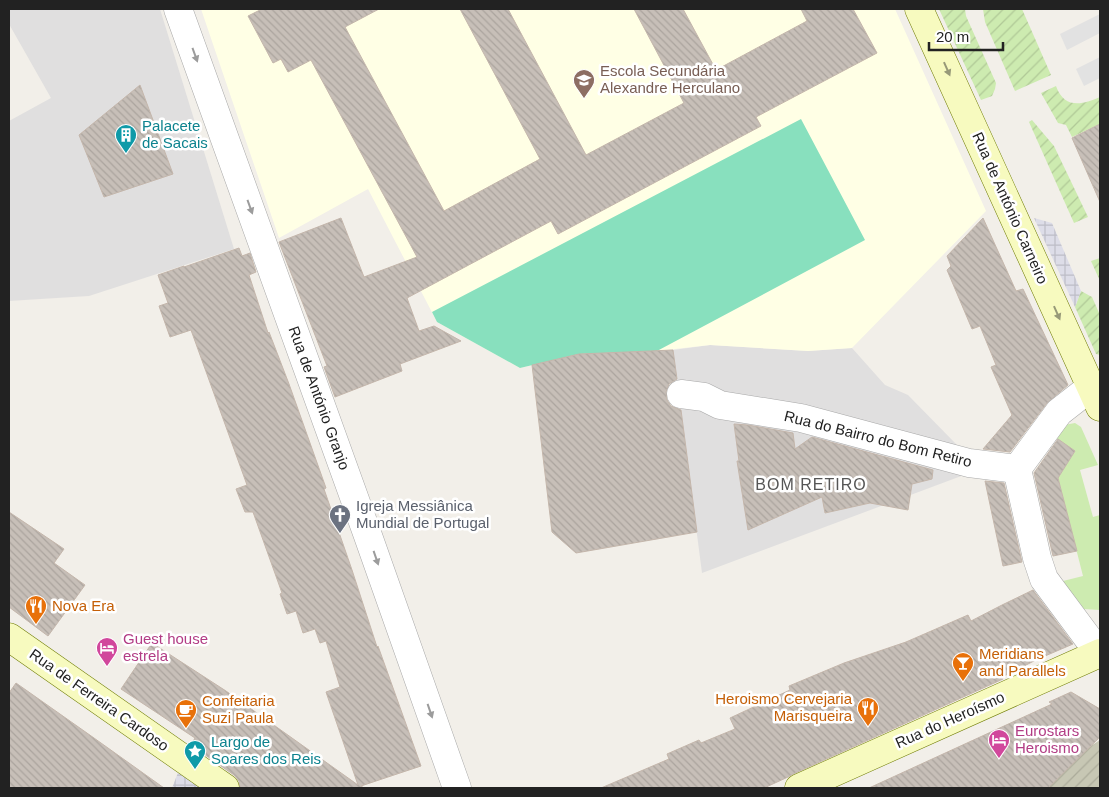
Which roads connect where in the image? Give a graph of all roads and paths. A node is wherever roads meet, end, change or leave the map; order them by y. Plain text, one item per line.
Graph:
1 (178, 9) edge
2 (919, 9) edge
3 (681, 394) dead end
4 (1095, 397) edge
5 (1017, 469) junction
6 (9, 637) edge
7 (1100, 653) edge
8 (216, 786) edge
9 (457, 788) edge
10 (800, 788) edge

1 -> 9 street, Rua de António Granjo
2 -> 4 street, Rua de António Carneiro
3 - 5 street, Rua do Bairro do Bom Retiro
4 - 5 street
5 - 7 street
6 - 8 street, Rua de Ferreira Cardoso
7 - 10 street, Rua do Heroísmo

